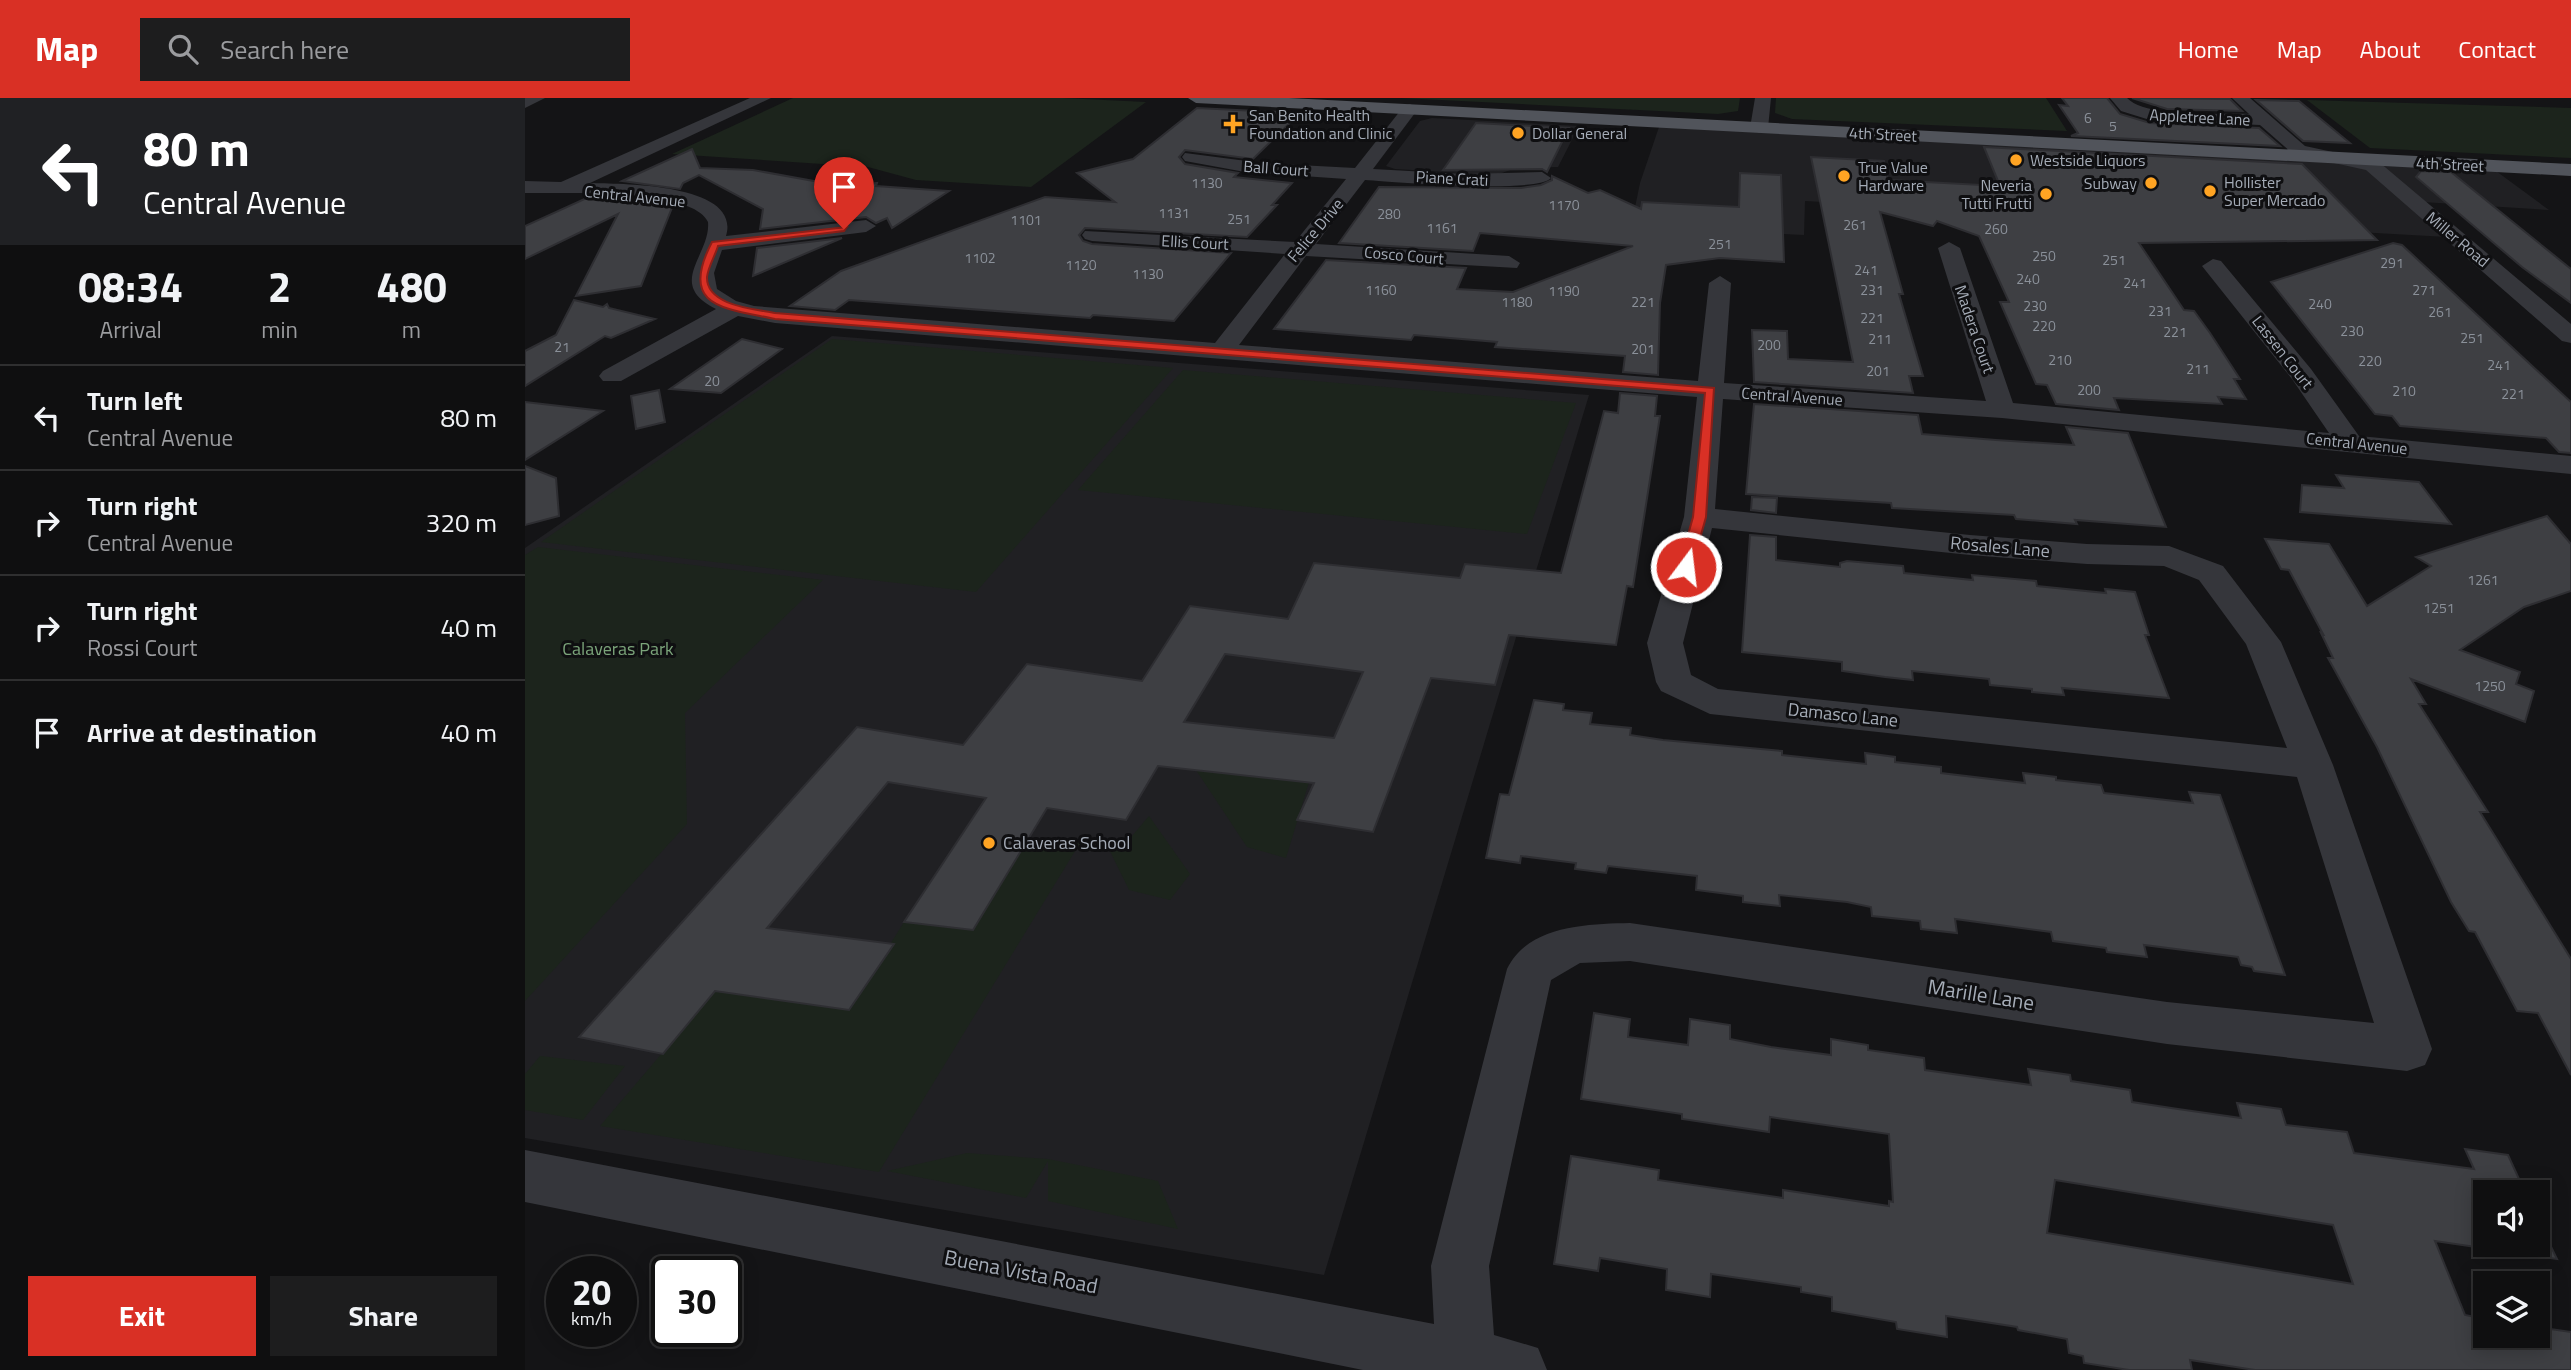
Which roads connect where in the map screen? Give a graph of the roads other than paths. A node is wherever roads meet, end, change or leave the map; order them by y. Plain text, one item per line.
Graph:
1 (537, 98) edge
2 (762, 98) edge
3 (1196, 98) edge
4 (1763, 98) edge
5 (2118, 98) edge
6 (2240, 98) edge
7 (525, 103) edge
8 (1410, 109) junction
9 (2265, 120) junction
10 (1759, 128) junction
11 (1191, 158) dead end
12 (2338, 158) junction
13 (2571, 170) edge
14 (1362, 174) junction
15 (1542, 178) dead end
16 (525, 187) edge
17 (561, 189) junction
18 (525, 206) edge
19 (866, 226) dead end
20 (1092, 235) dead end
21 (715, 244) junction
22 (1299, 247) junction
23 (1949, 248) dead end
24 (1509, 263) dead end
25 (2213, 266) dead end
26 (1720, 283) dead end
27 (733, 309) junction
28 (2571, 336) edge
29 (1222, 351) junction
30 (612, 376) dead end
31 (1710, 390) junction
32 (2002, 410) junction
33 (2349, 442) junction
34 (2571, 465) edge
35 (1699, 517) junction
36 (2263, 642) joint
37 (2313, 765) junction
38 (525, 1176) edge
39 (1491, 1365) edge

1 - 7 street
2 - 17 street
3 - 8 main road, 4th Street
4 - 10 street
5 - 9 street, Appletree Lane
6 - 9 street, Miller Road
8 - 10 main road, 4th Street
8 - 14 street, Felice Drive
9 - 12 street, Miller Road
10 - 12 main road, 4th Street
11 - 14 street, Ball Court
12 - 13 main road, 4th Street
12 - 28 street, Miller Road
14 - 15 street, Piane Crati
14 - 22 street, Felice Drive
16 - 17 street, Central Avenue
17 - 18 street
17 - 21 street, Central Avenue
19 - 21 street
20 - 22 street, Ellis Court
21 - 27 street, Central Avenue
22 - 24 street, Cosco Court
22 - 29 street, Felice Drive
23 - 32 street, Madera Court
25 - 33 street, Lassen Court
26 - 31 street, Damasco Lane
27 - 29 street, Central Avenue
27 - 30 street
29 - 31 street, Central Avenue
31 - 32 street, Central Avenue
31 - 35 street, Damasco Lane
32 - 33 street, Central Avenue
33 - 34 street, Central Avenue
35 - 36 street, Rosales Lane
35 - 37 street, Damasco Lane
36 - 37 street, Marille Lane
37 - 39 street, Marille Lane
38 - 39 street, Buena Vista Road

